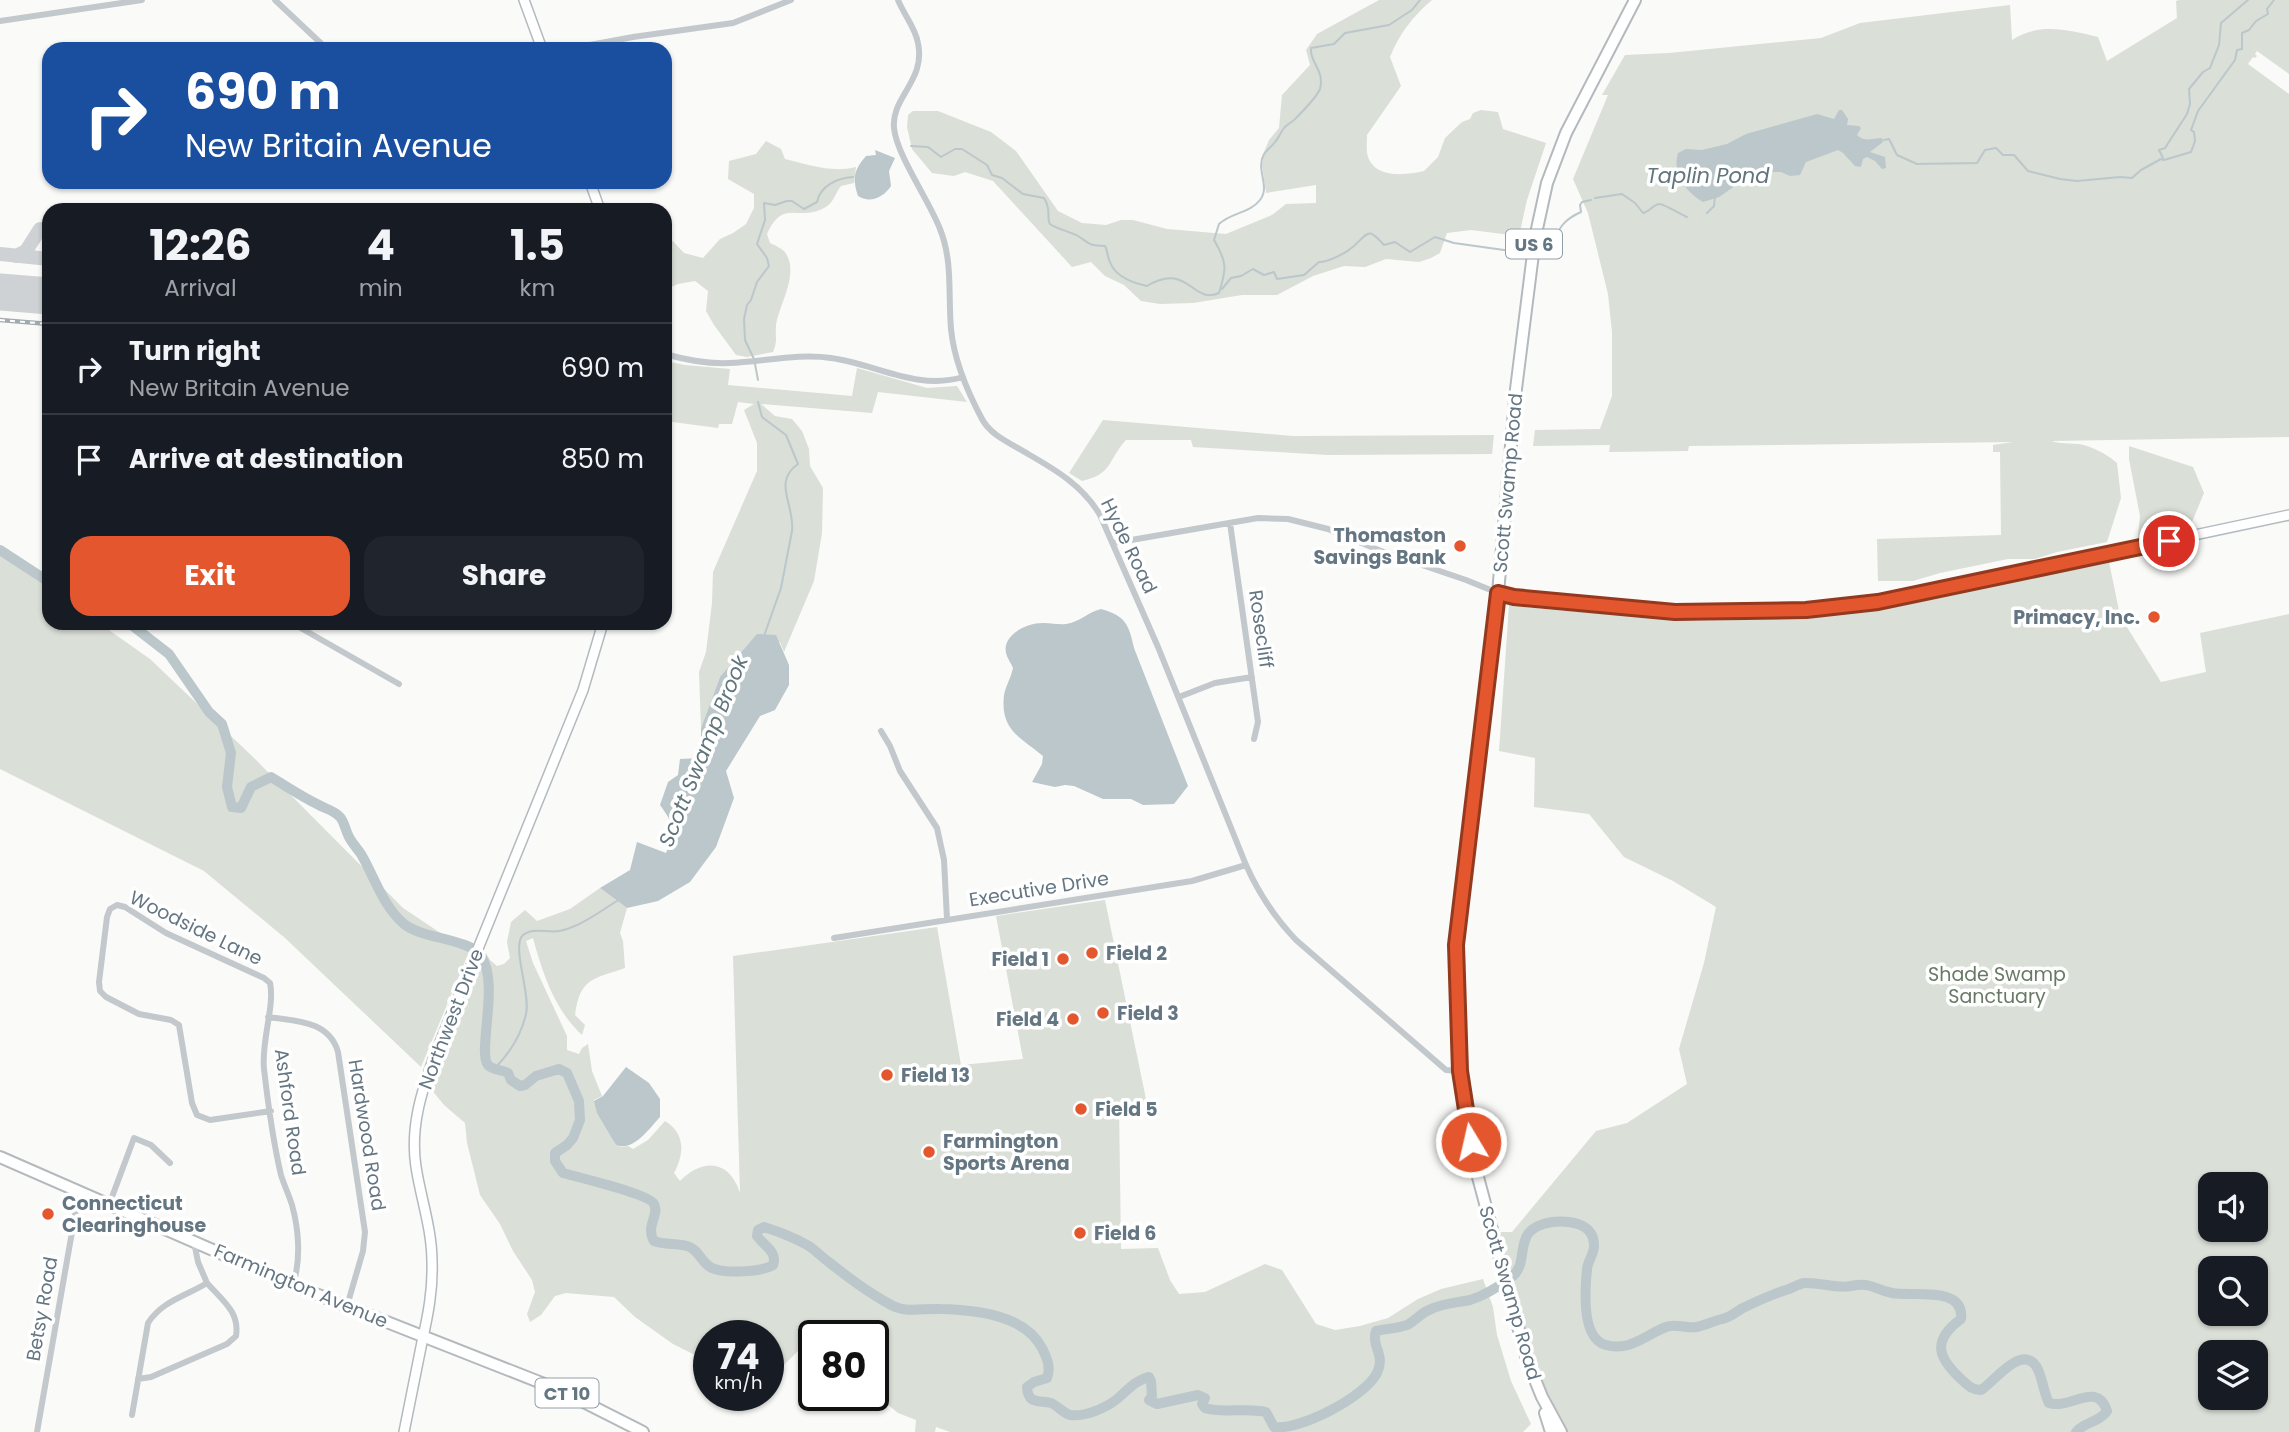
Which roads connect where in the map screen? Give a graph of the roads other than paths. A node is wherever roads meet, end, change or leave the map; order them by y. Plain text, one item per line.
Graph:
1 (142, 0) edge
2 (275, 0) edge
3 (524, 0) edge
4 (791, 0) edge
5 (898, 0) edge
6 (1635, 0) edge
7 (0, 21) edge
8 (320, 42) edge
9 (539, 42) edge
10 (604, 42) edge
11 (672, 355) edge
12 (963, 377) junction
13 (2289, 515) edge
14 (1230, 523) junction
15 (1114, 543) junction
16 (1498, 593) junction
17 (304, 630) edge
18 (601, 630) edge
19 (1252, 677) junction
20 (399, 684) dead end
21 (1178, 697) junction
22 (881, 731) dead end
23 (1254, 739) dead end
24 (1246, 865) junction
25 (947, 919) junction
26 (834, 938) dead end
27 (270, 983) joint
28 (268, 1017) junction
29 (1460, 1071) junction
30 (271, 1111) junction
31 (0, 1157) edge
32 (170, 1163) dead end
33 (79, 1192) junction
34 (109, 1205) junction
35 (194, 1242) junction
36 (207, 1283) junction
37 (293, 1285) junction
38 (347, 1306) junction
39 (423, 1337) junction
40 (138, 1379) junction
41 (1534, 1380) junction
42 (132, 1415) dead end
43 (37, 1432) edge
44 (404, 1432) edge
45 (643, 1432) edge
46 (1551, 1432) edge
47 (1561, 1432) edge

1 - 7 street
2 - 8 street
3 - 9 main road
4 - 10 street
5 - 12 street, Hyde Road
6 - 16 highway, Scott Swamp Road / US 6
11 - 12 street
12 - 15 street, Hyde Road
13 - 16 main road
14 - 15 street
14 - 16 street
14 - 19 street, Rosecliff
15 - 21 street, Hyde Road
16 - 29 highway, Scott Swamp Road / US 6
17 - 20 street
18 - 39 main road, Northwest Drive
19 - 21 street
19 - 23 street, Rosecliff
21 - 24 street, Hyde Road
22 - 25 street
24 - 25 street, Executive Drive
24 - 29 street, Hyde Road
25 - 26 street, Executive Drive
27 - 28 street, Ashford Road
27 - 30 street, Woodside Lane
28 - 30 street, Ashford Road
28 - 38 street, Hardwood Road
29 - 41 highway, Scott Swamp Road / US 6
30 - 37 street, Ashford Road
31 - 33 highway, Farmington Avenue / CT 10
32 - 34 street
33 - 34 highway, Farmington Avenue / CT 10
33 - 43 street, Betsy Road
34 - 35 highway, Farmington Avenue / CT 10
35 - 36 street
35 - 37 highway, Farmington Avenue / CT 10
36 - 40 street
36 - 40 street
37 - 38 highway, Farmington Avenue / CT 10
38 - 39 highway, Farmington Avenue / CT 10
39 - 44 main road, Northwest Drive
39 - 45 highway, Farmington Avenue / CT 10
40 - 42 street
41 - 46 highway
41 - 47 highway, Scott Swamp Road / US 6

